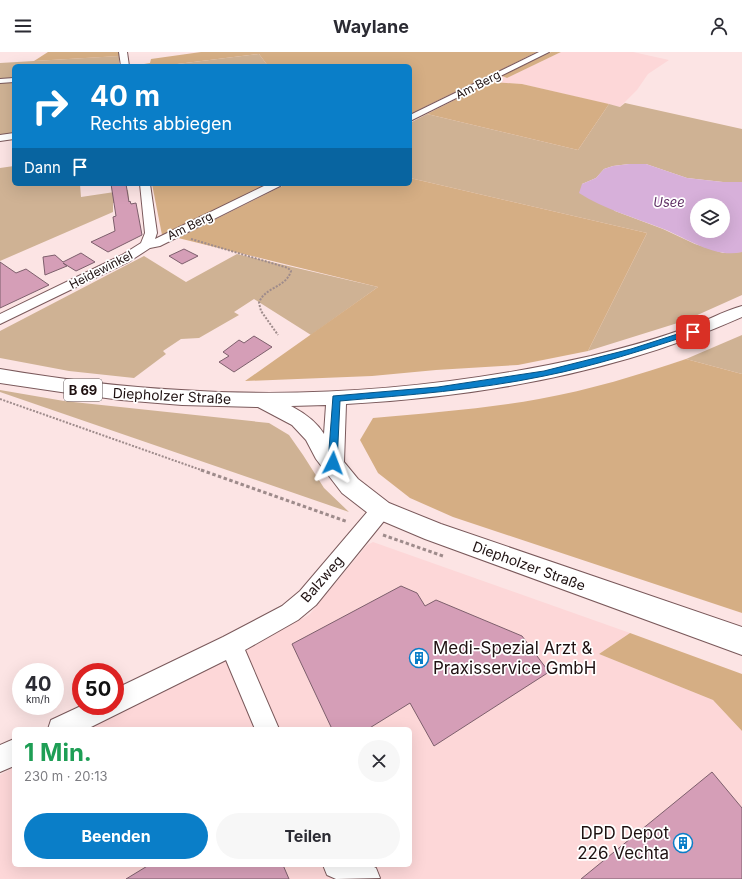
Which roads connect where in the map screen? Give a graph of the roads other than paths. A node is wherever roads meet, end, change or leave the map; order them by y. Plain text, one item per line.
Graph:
1 (123, 52) edge
2 (545, 52) edge
3 (125, 64) edge
4 (12, 80) edge
5 (0, 81) edge
6 (412, 117) edge
7 (12, 136) edge
8 (0, 138) edge
9 (145, 186) edge
10 (272, 186) edge
11 (146, 245) junction
12 (742, 311) edge
13 (0, 320) edge
14 (0, 376) edge
15 (328, 398) junction
16 (263, 401) junction
17 (313, 434) junction
18 (333, 463) junction
19 (373, 519) junction
20 (742, 641) edge
21 (231, 645) junction
22 (124, 698) edge
23 (89, 715) edge
24 (64, 727) edge
25 (265, 727) edge
26 (12, 753) edge
27 (0, 759) edge
28 (341, 867) edge
29 (366, 878) edge

1 - 3 street
2 - 6 street, Am Berg
4 - 5 street
7 - 8 street
9 - 11 street, Heidewinkel
10 - 11 street, Am Berg
11 - 13 street, Heidewinkel
12 - 15 main road, B 69
14 - 16 main road, Diepholzer Straße / B 69
15 - 16 main road, Diepholzer Straße / B 69
15 - 17 main road
15 - 18 main road
16 - 17 main road, Diepholzer Straße
17 - 18 main road, Diepholzer Straße
18 - 19 main road, Diepholzer Straße
19 - 20 main road, Diepholzer Straße
19 - 21 street, Balzweg
21 - 22 street, Balzweg
21 - 25 street
23 - 24 street
26 - 27 street
28 - 29 street

